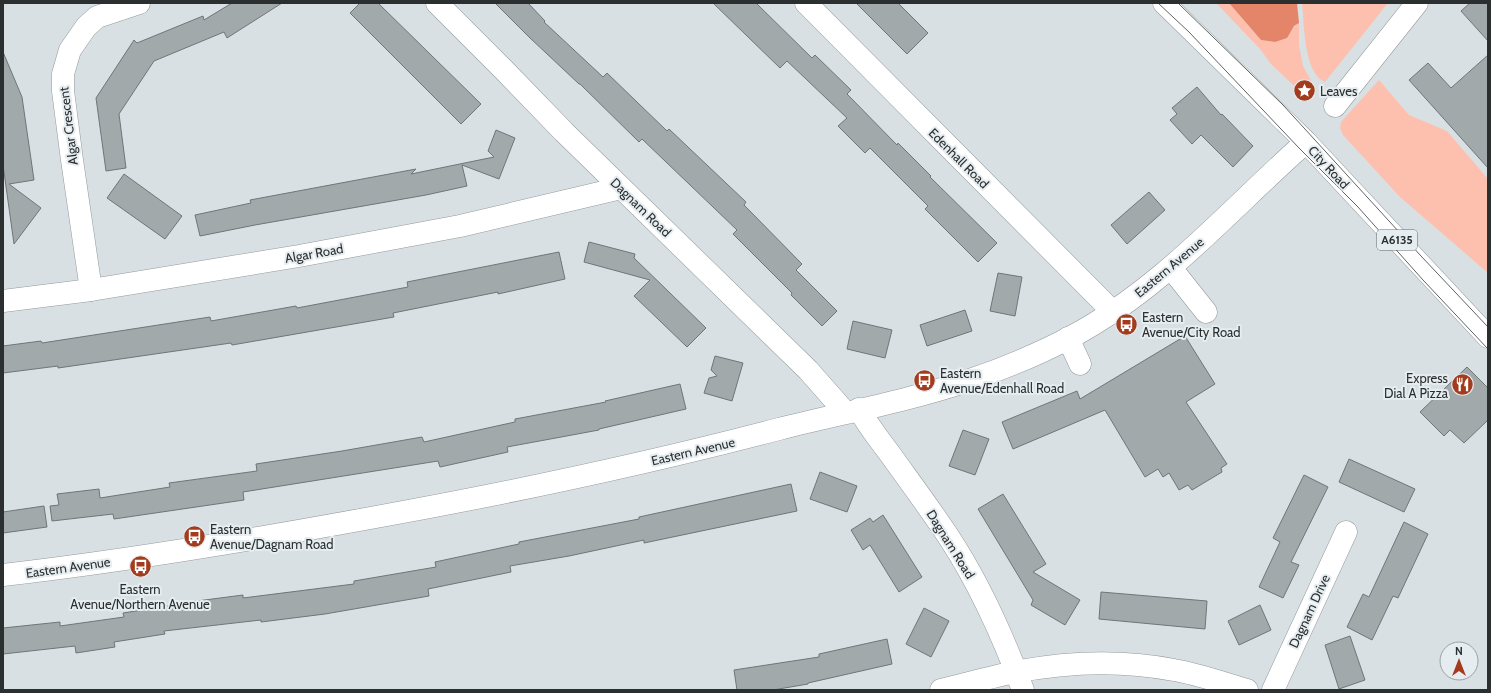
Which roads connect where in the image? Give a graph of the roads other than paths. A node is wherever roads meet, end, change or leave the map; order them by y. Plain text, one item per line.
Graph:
1 (139, 3) edge
2 (437, 3) edge
3 (806, 3) edge
4 (1164, 3) edge
5 (1417, 3) edge
6 (1335, 106) dead end
7 (1306, 142) junction
8 (621, 188) junction
9 (1171, 268) junction
10 (92, 290) junction
11 (3, 302) edge
12 (1113, 312) junction
13 (1206, 312) dead end
14 (1488, 337) edge
15 (1068, 338) junction
16 (1080, 364) dead end
17 (852, 411) junction
18 (1346, 532) dead end
19 (3, 575) edge
20 (1020, 681) edge
21 (941, 690) edge
22 (1247, 690) edge
23 (1273, 690) edge

1 - 10 street, Algar Crescent
2 - 8 street, Dagnam Road
3 - 12 street, Edenhall Road
4 - 7 street, City Road / A6135
5 - 6 street
7 - 9 street, Eastern Avenue
7 - 14 street, City Road / A6135
8 - 10 street, Algar Road
8 - 17 street, Dagnam Road
9 - 12 street, Eastern Avenue
9 - 13 street
10 - 11 street, Algar Road
12 - 15 street, Eastern Avenue
15 - 16 street
15 - 17 street, Eastern Avenue
17 - 19 street, Eastern Avenue
17 - 20 street, Dagnam Road
18 - 23 street, Dagnam Drive
20 - 21 street
20 - 22 street

